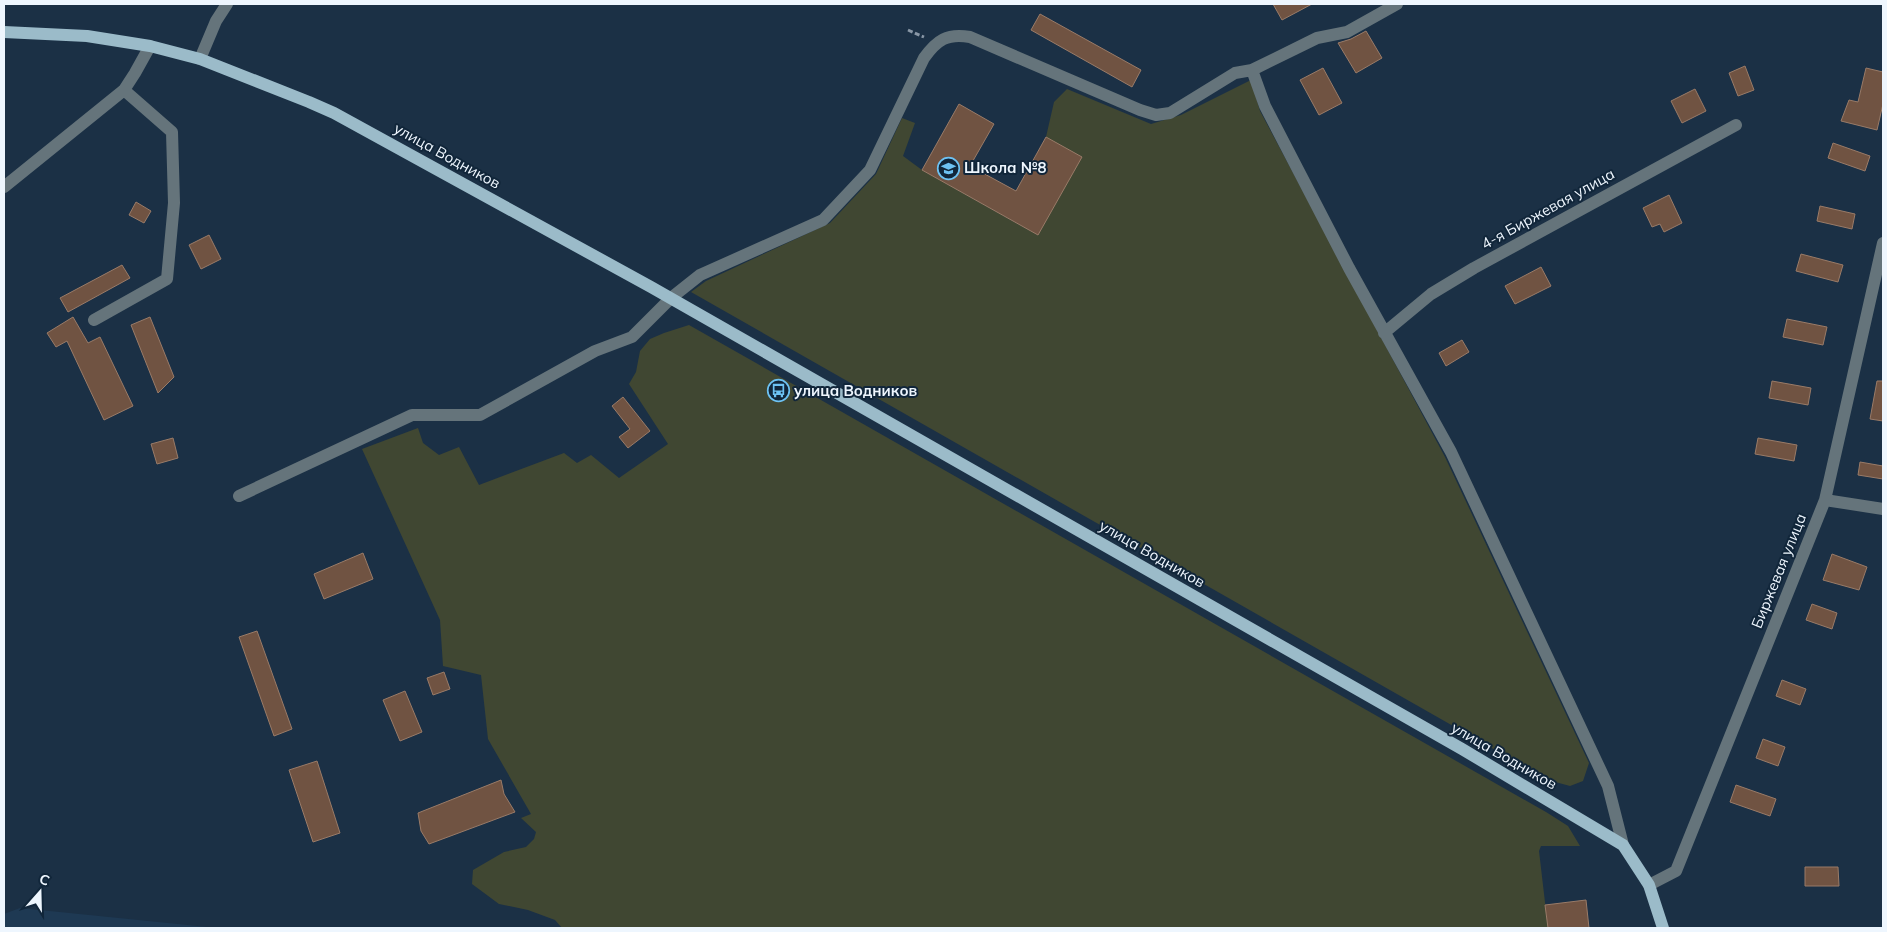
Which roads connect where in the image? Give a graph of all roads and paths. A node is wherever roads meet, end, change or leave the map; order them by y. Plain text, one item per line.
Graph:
1 (227, 4) edge
2 (1397, 4) edge
3 (4, 32) edge
4 (150, 46) junction
5 (200, 58) junction
6 (1252, 70) junction
7 (124, 90) junction
8 (1736, 125) dead end
9 (4, 187) edge
10 (1883, 243) edge
11 (671, 298) junction
12 (94, 320) dead end
13 (1384, 333) junction
14 (238, 496) dead end
15 (1825, 500) junction
16 (1883, 509) edge
17 (1623, 845) junction
18 (1649, 885) junction
19 (1663, 928) edge

1 - 5 street
2 - 6 street
3 - 4 main road, улица Водников
4 - 5 main road, улица Водников
4 - 7 street
5 - 11 main road, улица Водников
6 - 11 street
6 - 13 street
7 - 9 street
7 - 12 street
8 - 13 street, 4-я Биржевая улица
10 - 15 street, Биржевая улица
11 - 14 street
11 - 17 main road, улица Водников
13 - 17 street
15 - 16 street
15 - 18 street, Биржевая улица
17 - 18 main road
18 - 19 main road

